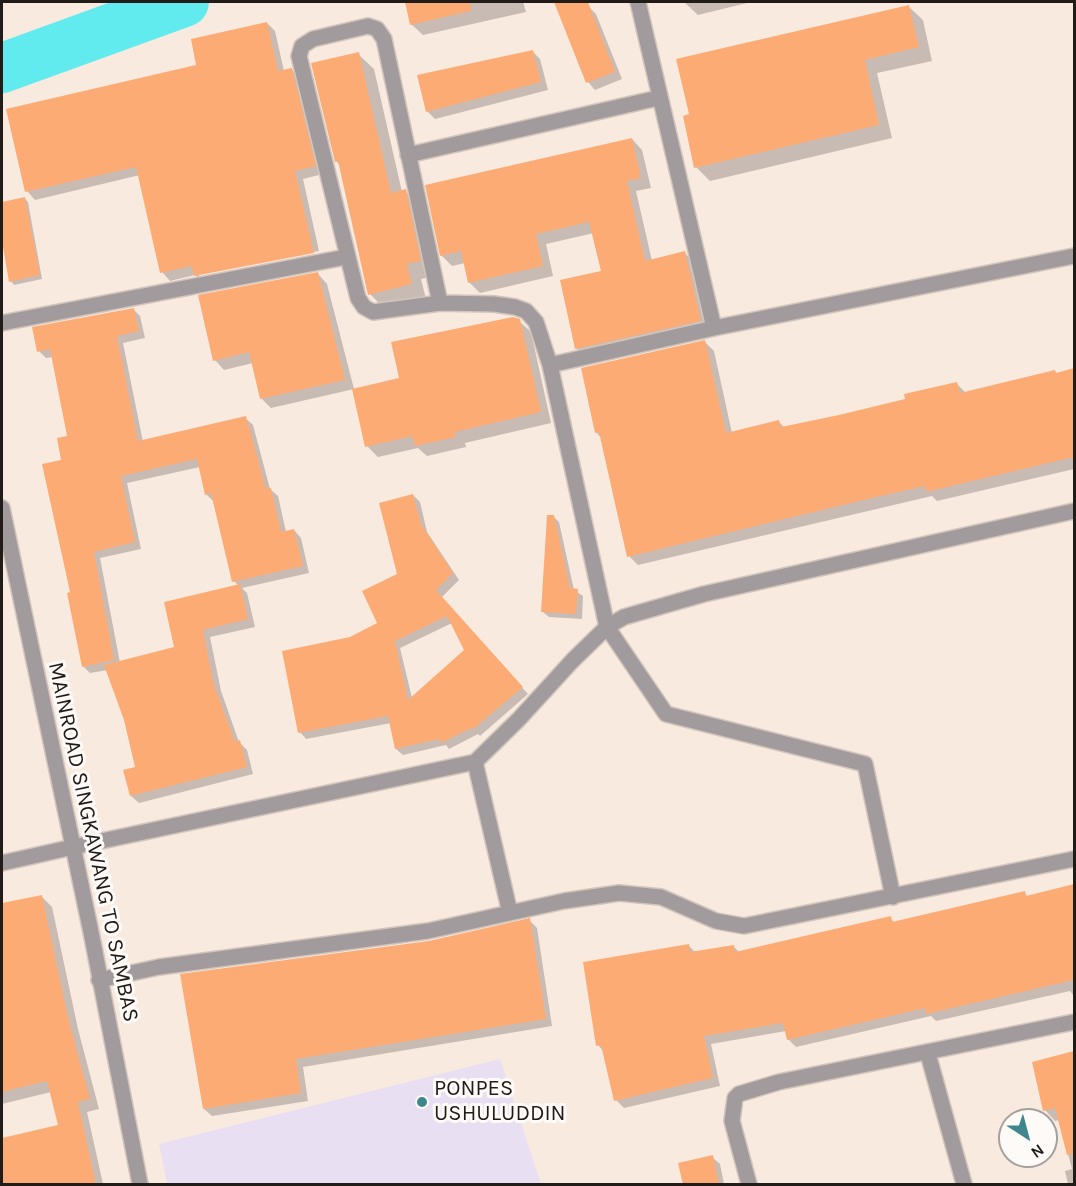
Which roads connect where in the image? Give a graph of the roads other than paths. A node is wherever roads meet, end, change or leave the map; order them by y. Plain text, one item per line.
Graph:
1 (638, 2) edge
2 (658, 98) junction
3 (408, 155) junction
4 (1074, 256) edge
5 (346, 257) junction
6 (440, 303) junction
7 (2, 323) edge
8 (714, 328) junction
9 (550, 365) junction
10 (2, 508) edge
11 (1074, 511) edge
12 (607, 627) junction
13 (475, 762) junction
14 (73, 847) junction
15 (1074, 859) edge
16 (2, 863) edge
17 (893, 897) junction
18 (510, 913) junction
19 (99, 980) junction
20 (1074, 1022) edge
21 (928, 1054) junction
22 (140, 1185) edge
23 (749, 1185) edge
24 (964, 1185) edge

1 - 2 street
2 - 3 street
2 - 8 street
3 - 5 street
3 - 6 street
4 - 8 street
5 - 6 street
5 - 7 street
6 - 9 street
8 - 9 street
9 - 12 street
10 - 14 street, MAINROAD SINGKAWANG TO SAMBAS
11 - 12 street
12 - 13 street
12 - 17 street
13 - 14 street
13 - 18 street
14 - 16 street
14 - 19 street, MAINROAD SINGKAWANG TO SAMBAS
15 - 17 street
17 - 18 street
18 - 19 street
19 - 22 street, MAINROAD SINGKAWANG TO SAMBAS
20 - 21 street
21 - 23 street
21 - 24 street

